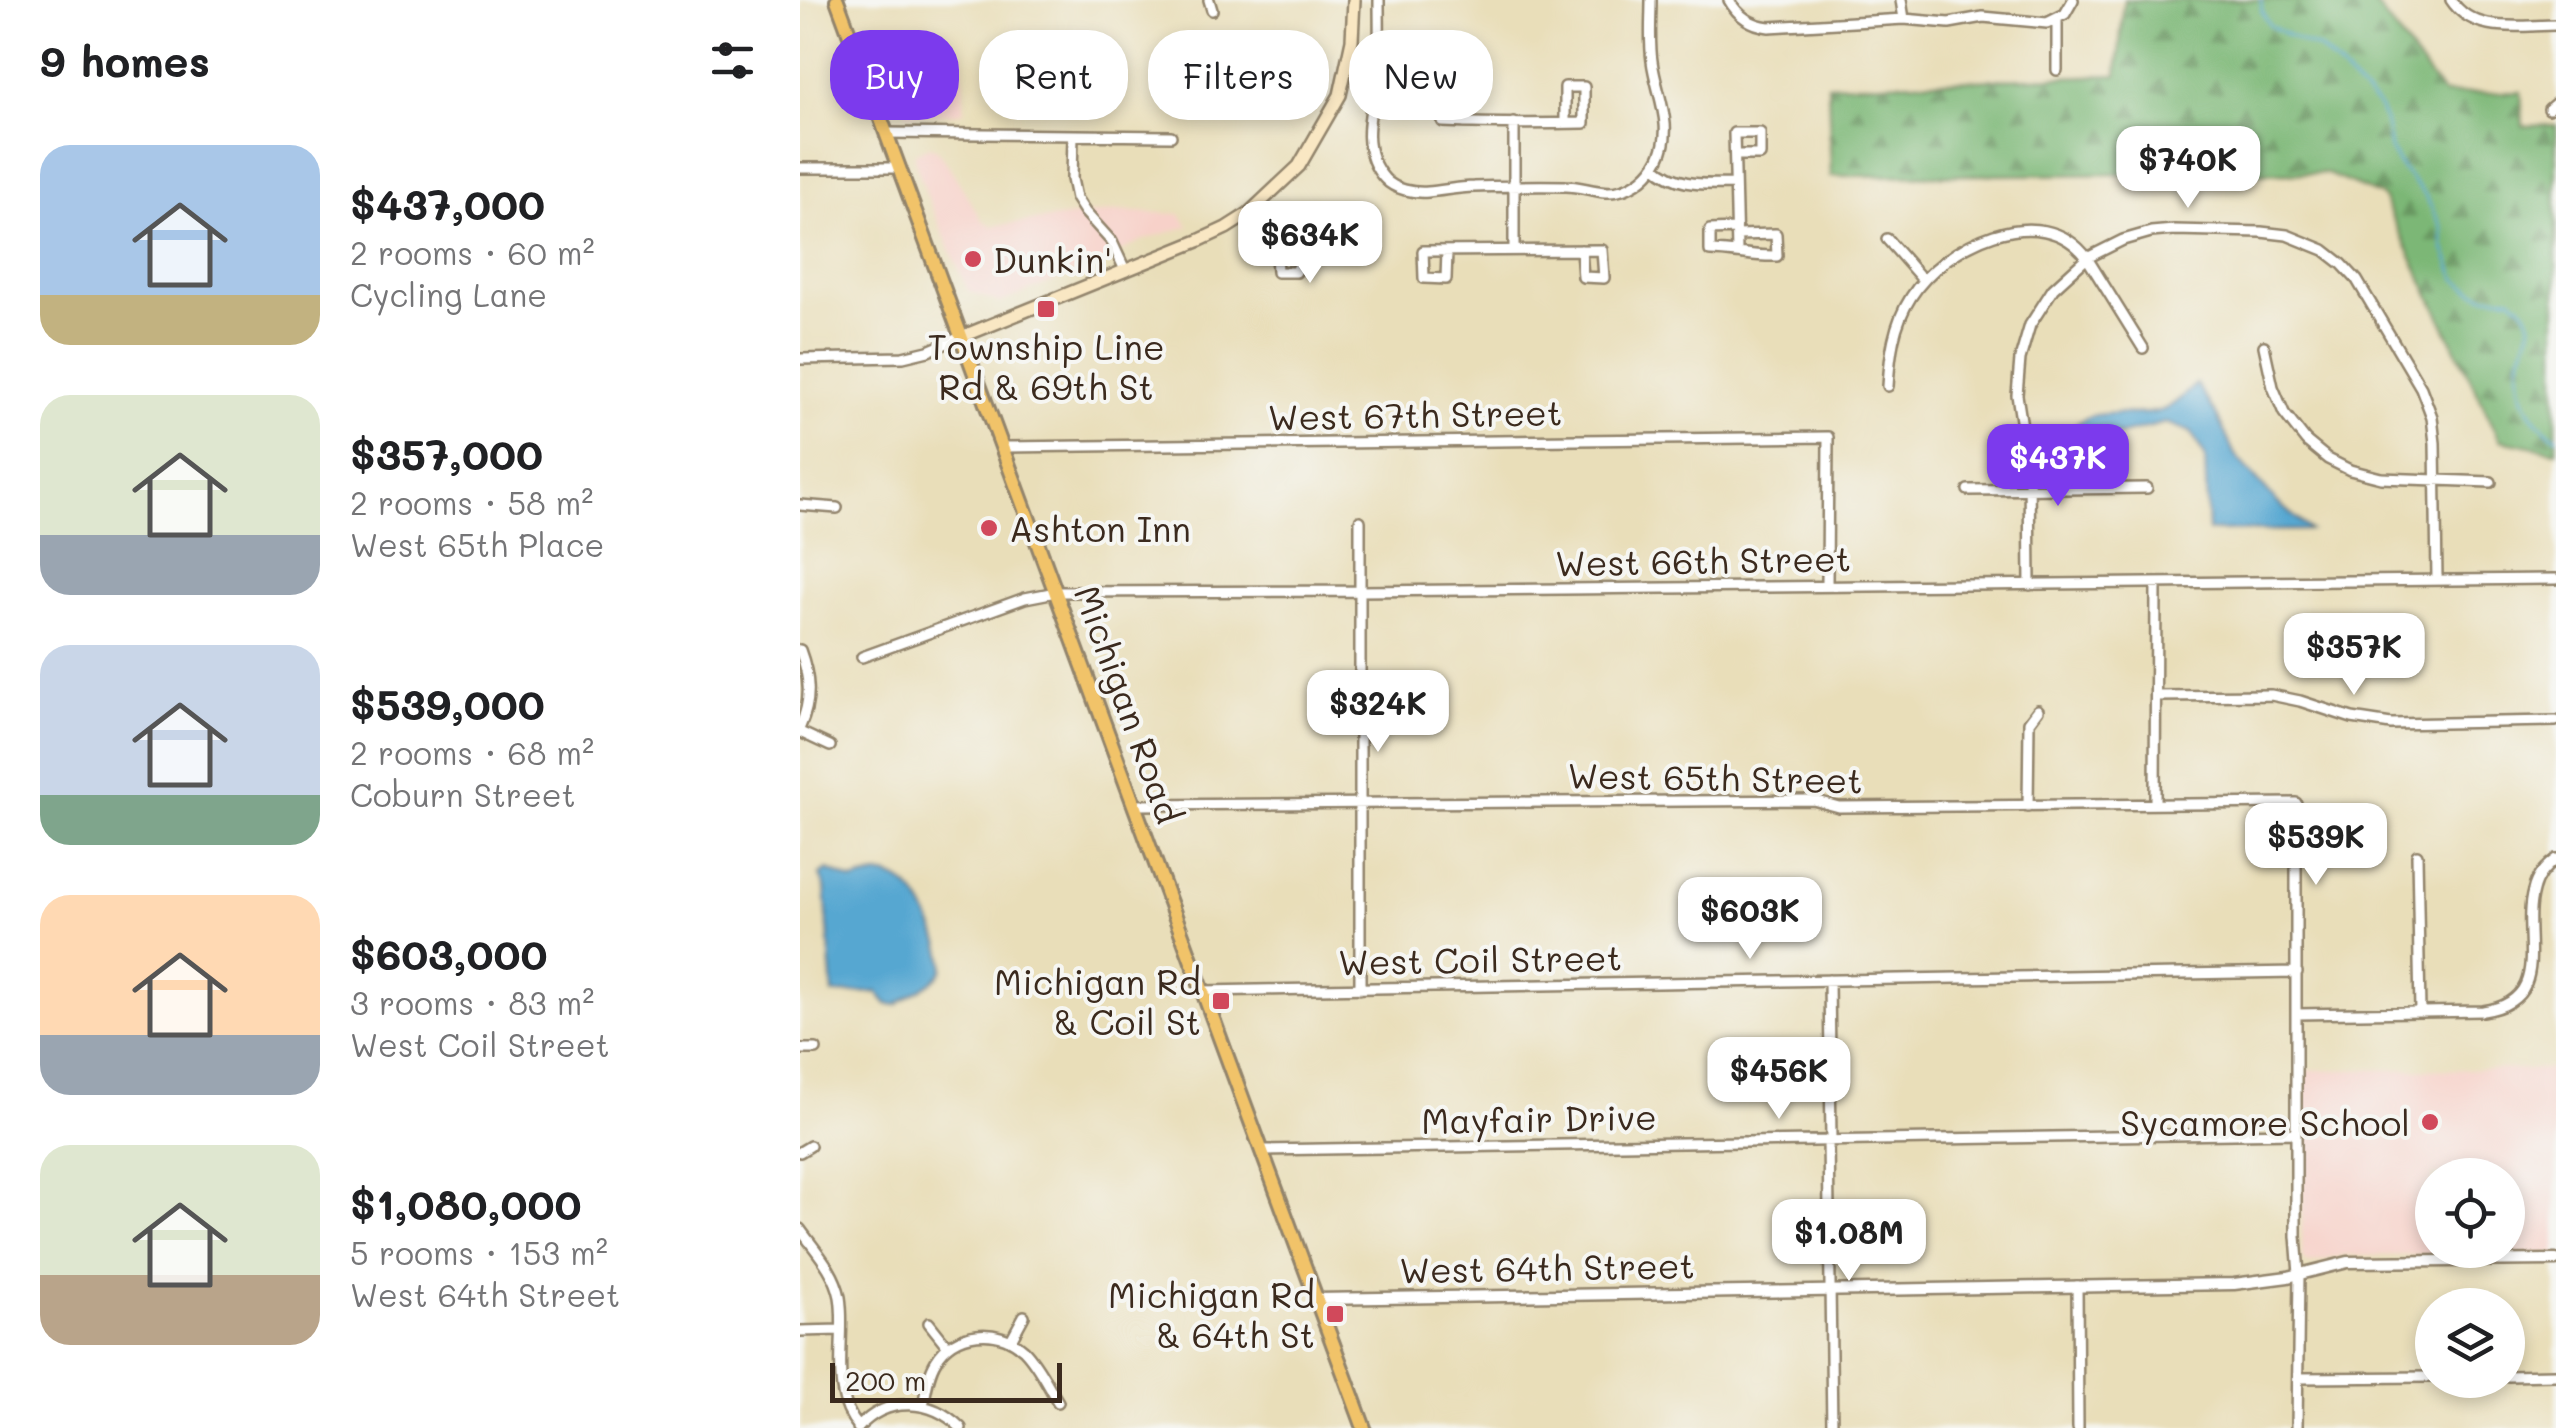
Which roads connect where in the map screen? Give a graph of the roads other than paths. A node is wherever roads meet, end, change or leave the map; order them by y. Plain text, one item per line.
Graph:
1 (837, 0) edge
2 (1354, 0) edge
3 (1378, 0) edge
4 (1651, 0) edge
5 (1729, 0) edge
6 (1901, 0) edge
7 (2072, 0) edge
8 (2452, 2) edge
9 (1354, 14) junction
10 (1378, 14) junction
11 (2061, 17) junction
12 (1904, 20) junction
13 (2556, 25) edge
14 (2057, 70) dead end
15 (1464, 123) junction
16 (1565, 123) dead end
17 (1514, 124) junction
18 (886, 134) junction
19 (1073, 135) junction
20 (1171, 136) dead end
21 (1735, 155) junction
22 (1654, 166) junction
23 (800, 168) edge
24 (899, 168) junction
25 (1736, 184) junction
26 (1514, 187) junction
27 (1252, 210) junction
28 (1268, 228) junction
29 (1737, 232) junction
30 (1887, 239) dead end
31 (1514, 250) junction
32 (1581, 250) dead end
33 (1447, 251) dead end
34 (1737, 251) junction
35 (2087, 258) junction
36 (1124, 270) junction
37 (1923, 280) junction
38 (961, 337) junction
39 (2264, 346) dead end
40 (2144, 348) dead end
41 (800, 359) edge
42 (1888, 386) dead end
43 (1002, 447) junction
44 (2436, 478) junction
45 (2491, 482) dead end
46 (2147, 488) dead end
47 (1968, 490) dead end
48 (2029, 490) junction
49 (800, 505) edge
50 (837, 508) dead end
51 (1360, 521) dead end
52 (2437, 579) junction
53 (2556, 579) edge
54 (2156, 584) junction
55 (2030, 585) junction
56 (1827, 586) junction
57 (1360, 591) junction
58 (1056, 592) junction
59 (800, 650) edge
60 (862, 657) dead end
61 (2156, 696) junction
62 (2038, 710) dead end
63 (2556, 721) edge
64 (800, 730) edge
65 (830, 746) dead end
66 (1359, 804) junction
67 (2155, 804) junction
68 (1134, 805) junction
69 (2028, 806) junction
70 (2417, 855) dead end
71 (2556, 859) edge
72 (2297, 972) junction
73 (1829, 980) junction
74 (1360, 989) junction
75 (1203, 991) junction
76 (2420, 1012) junction
77 (2297, 1014) junction
78 (816, 1048) dead end
79 (800, 1049) edge
80 (2296, 1133) junction
81 (1829, 1140) junction
82 (1262, 1150) junction
83 (800, 1229) edge
84 (2556, 1260) edge
85 (2298, 1274) junction
86 (2078, 1286) junction
87 (1830, 1290) junction
88 (1316, 1299) junction
89 (1024, 1316) dead end
90 (929, 1324) dead end
91 (841, 1330) junction
92 (800, 1331) edge
93 (1011, 1340) junction
94 (948, 1347) junction
95 (2556, 1375) edge
96 (2525, 1376) edge
97 (2415, 1377) edge
98 (2298, 1378) junction
99 (1058, 1402) dead end
100 (923, 1406) junction
101 (858, 1427) edge
102 (961, 1428) edge
103 (1364, 1428) edge
104 (1832, 1428) edge
105 (2078, 1428) edge
106 (2297, 1428) edge

1 - 18 main road, Michigan Road
2 - 9 main road
3 - 10 street
4 - 22 street
5 - 12 street
6 - 12 street
7 - 11 street
8 - 13 street
9 - 10 street
9 - 27 main road
10 - 26 street
11 - 12 street
11 - 14 street
15 - 15 street
15 - 17 street
16 - 17 street
17 - 26 street
18 - 19 street
18 - 24 main road, Michigan Road
19 - 20 street
19 - 36 street
21 - 21 street
21 - 25 street
22 - 25 street
22 - 26 street
23 - 24 street
24 - 38 main road, Michigan Road
25 - 29 street
26 - 31 street
27 - 28 street
27 - 36 main road
28 - 28 street
29 - 34 street
29 - 34 street
29 - 34 street
30 - 37 street
31 - 32 street
31 - 33 street
35 - 37 street
35 - 40 street
35 - 44 street
35 - 48 street
36 - 38 main road
37 - 42 street
38 - 41 street
38 - 43 main road, Michigan Road
39 - 44 street
43 - 56 street, West 67th Street
43 - 58 main road, Michigan Road
44 - 45 street
44 - 52 street
46 - 48 street
47 - 48 street
48 - 55 street
49 - 50 street
51 - 57 street
52 - 53 street, West 66th Street
52 - 54 street, West 66th Street
54 - 55 street, West 66th Street
54 - 61 street
55 - 56 street, West 66th Street
56 - 57 street, West 66th Street
57 - 58 street, West 66th Street
57 - 66 street
58 - 60 street, West 66th Street
58 - 68 main road, Michigan Road
59 - 64 street
61 - 63 street
61 - 67 street
62 - 69 street
64 - 65 street
66 - 68 street, West 65th Street
66 - 69 street, West 65th Street
66 - 74 street
67 - 69 street, West 65th Street
67 - 72 street, West 65th Street
68 - 75 main road, Michigan Road
70 - 76 street
71 - 76 street
72 - 73 street, West Coil Street
72 - 77 street
73 - 74 street, West Coil Street
73 - 81 street
74 - 75 street, West Coil Street
75 - 82 main road, Michigan Road
76 - 77 street
77 - 80 street
78 - 79 street
80 - 81 street, Mayfair Drive
80 - 85 street
81 - 82 street, Mayfair Drive
81 - 87 street
82 - 88 main road, Michigan Road
83 - 91 street
84 - 85 street, West 64th Street
85 - 86 street, West 64th Street
85 - 98 street
86 - 87 street, West 64th Street
86 - 105 street
87 - 88 street, West 64th Street
87 - 104 street
88 - 103 main road, Michigan Road
89 - 93 street
90 - 94 street
91 - 92 street
91 - 101 street
93 - 94 street
93 - 99 street
94 - 100 street
95 - 96 street
97 - 98 street
98 - 106 street
100 - 101 street
100 - 102 street

